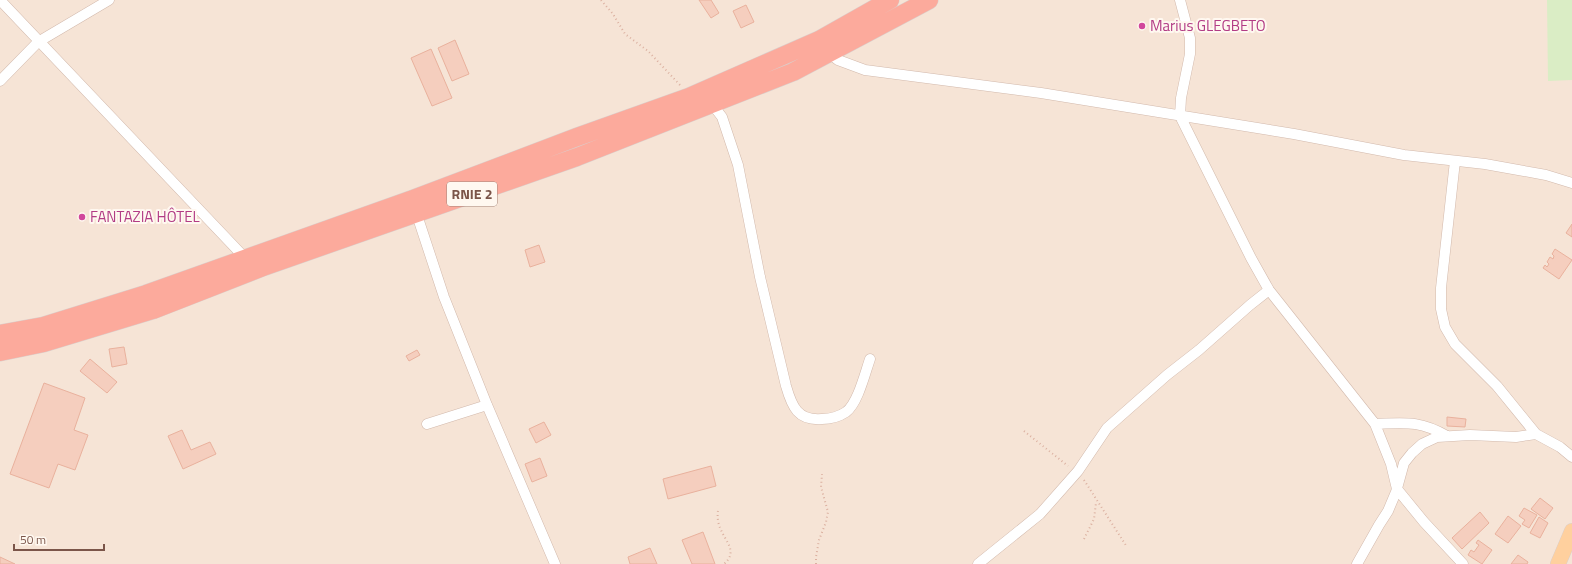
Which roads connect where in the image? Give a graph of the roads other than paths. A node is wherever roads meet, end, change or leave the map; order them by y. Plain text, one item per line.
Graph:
1 (0, 0) edge
2 (109, 0) edge
3 (890, 0) edge
4 (929, 0) edge
5 (1180, 0) edge
6 (38, 42) junction
7 (824, 47) junction
8 (0, 81) edge
9 (712, 104) junction
10 (1180, 116) junction
11 (1456, 161) junction
12 (1572, 183) edge
13 (415, 206) junction
14 (245, 258) junction
15 (1269, 290) junction
16 (149, 302) junction
17 (0, 334) edge
18 (0, 352) edge
19 (870, 359) dead end
20 (487, 405) junction
21 (427, 424) dead end
22 (1375, 424) junction
23 (1536, 434) junction
24 (1446, 436) junction
25 (1572, 457) edge
26 (1397, 489) junction
27 (1572, 531) edge
28 (555, 564) edge
29 (978, 564) edge
30 (1357, 564) edge
31 (1463, 564) edge
32 (1558, 564) edge

1 - 6 street
2 - 6 street
3 - 7 highway, RNIE 2
4 - 7 highway, RNIE 2
5 - 10 street
6 - 8 street
6 - 14 street
7 - 9 highway, RNIE 2
7 - 10 street
7 - 13 highway, RNIE 2
9 - 13 highway, RNIE 2
9 - 19 street
10 - 11 street
10 - 15 street
11 - 12 street
11 - 23 street
13 - 14 highway, RNIE 2
13 - 16 highway, RNIE 2
13 - 20 street
14 - 16 highway, RNIE 2
15 - 22 street
15 - 29 street
16 - 17 highway, RNIE 2
16 - 18 highway, RNIE 2
20 - 21 street
20 - 28 street
22 - 24 street
22 - 26 street
23 - 24 street
23 - 25 street
24 - 26 street
26 - 30 street
26 - 31 street
27 - 32 main road

